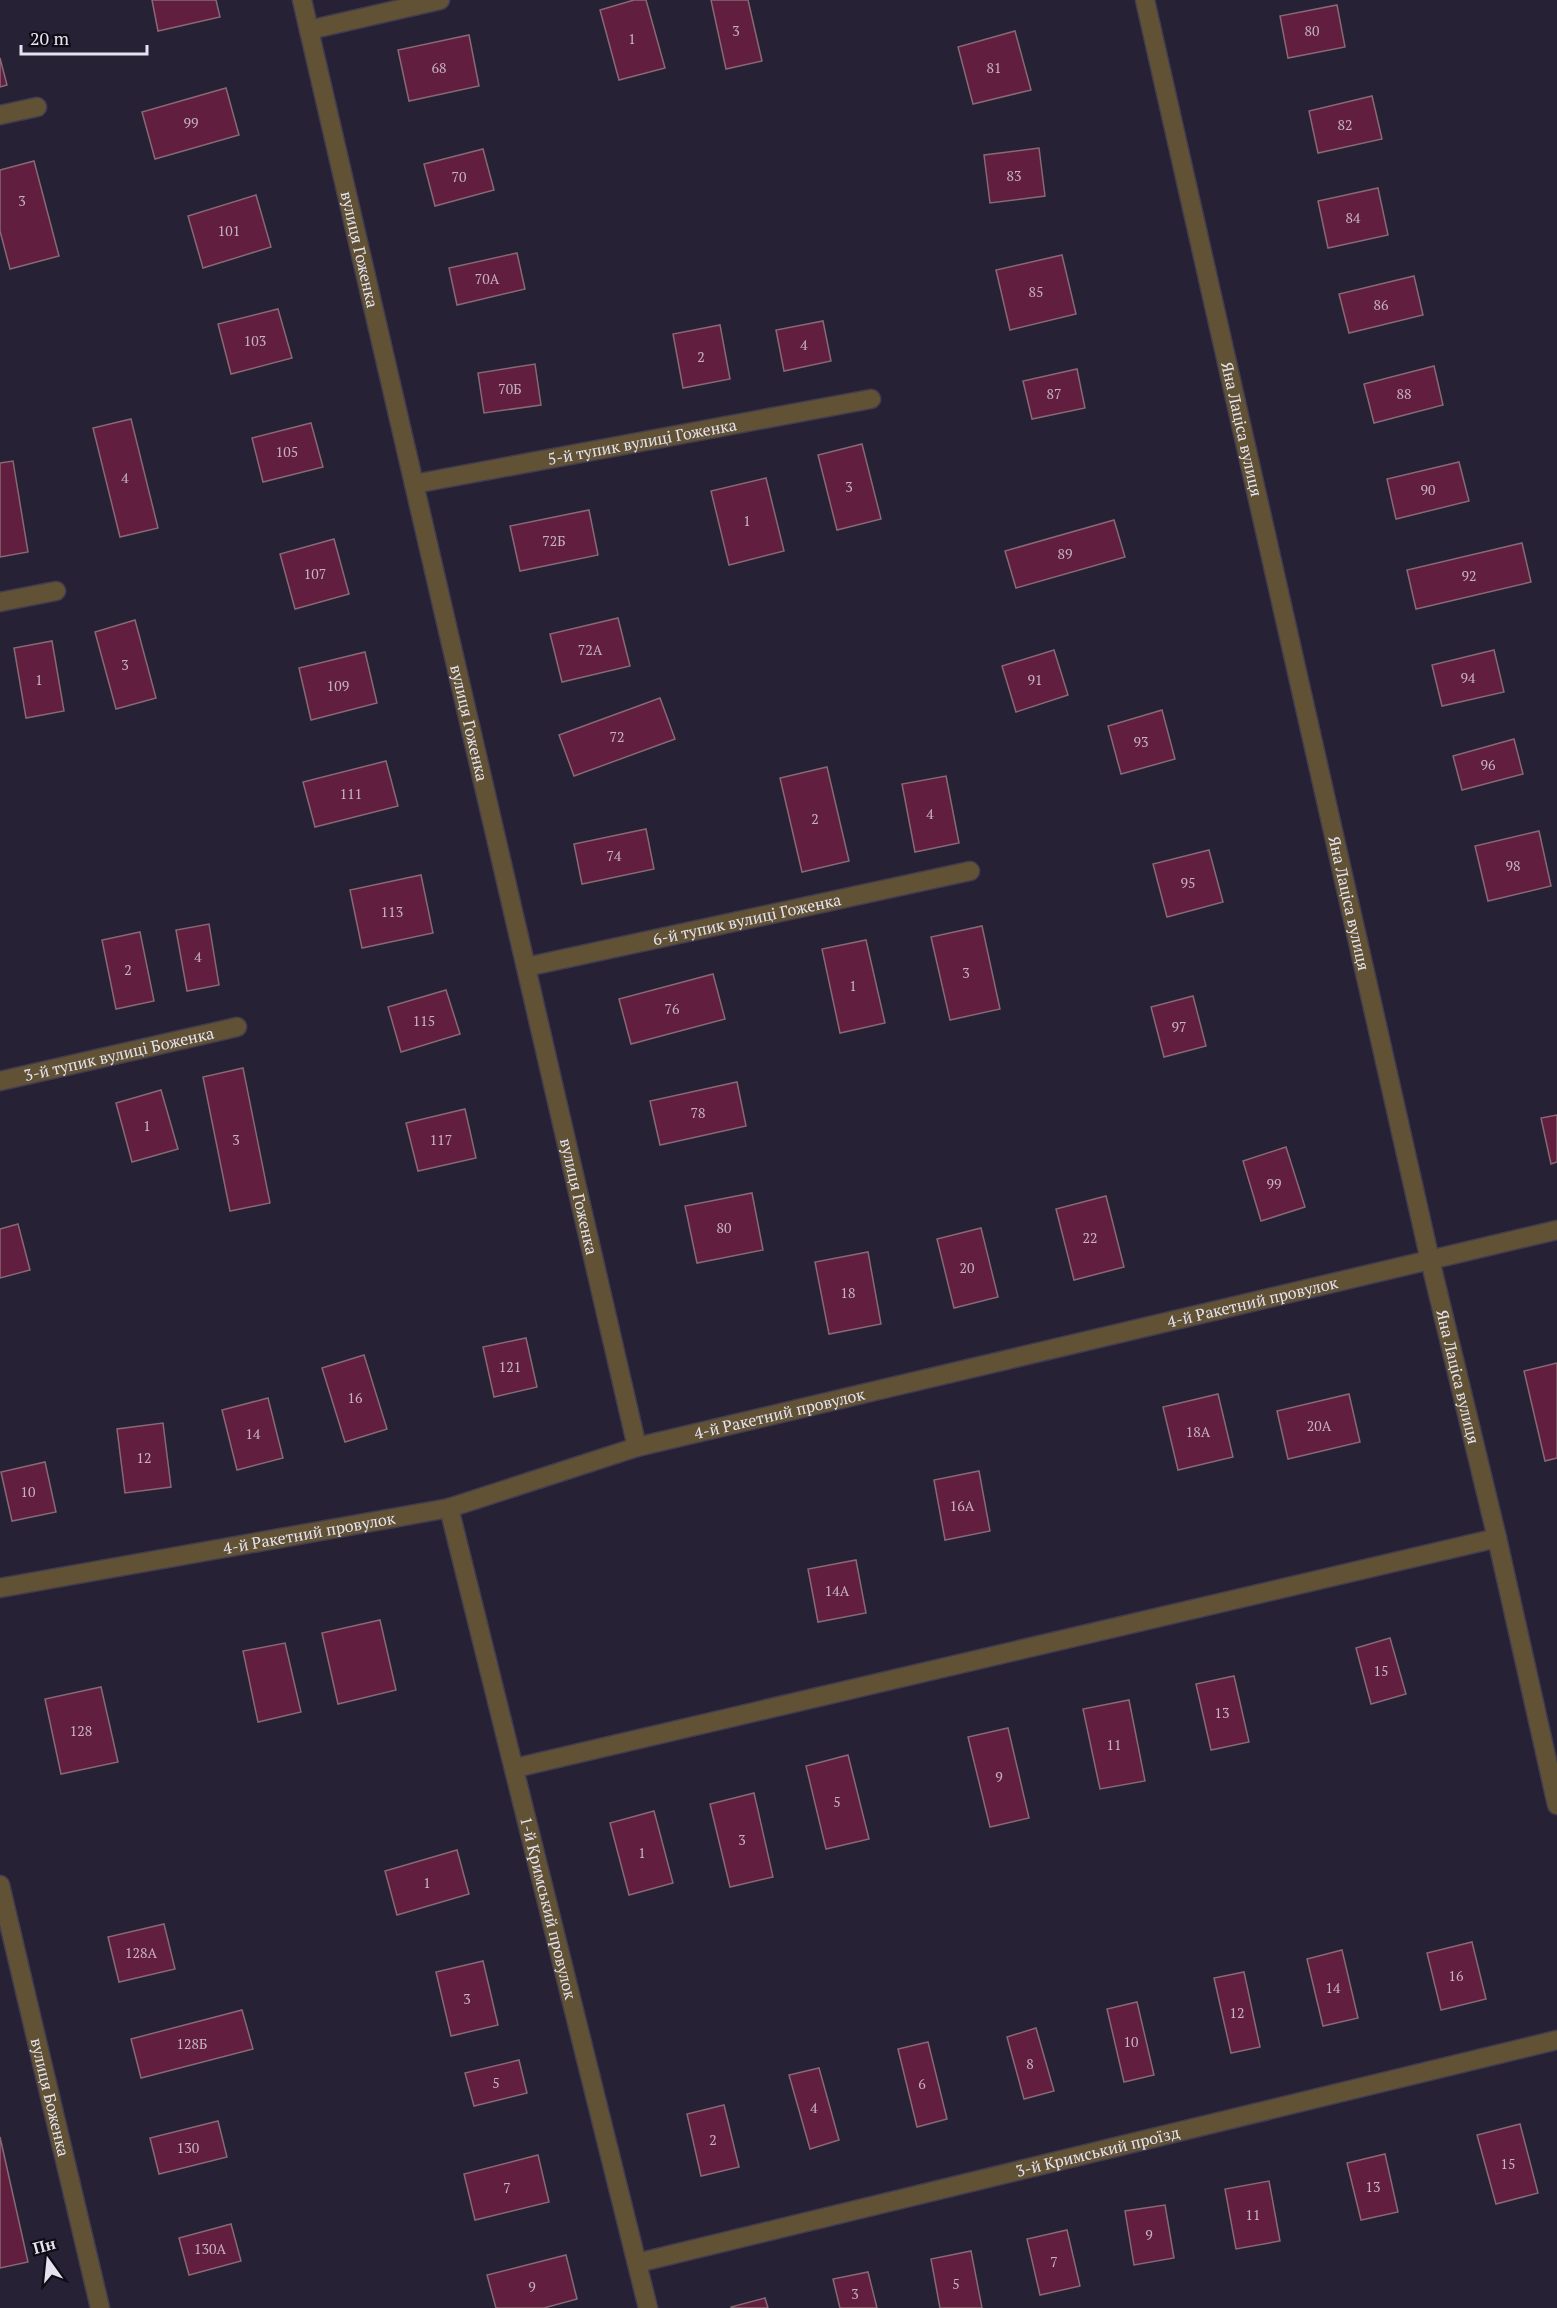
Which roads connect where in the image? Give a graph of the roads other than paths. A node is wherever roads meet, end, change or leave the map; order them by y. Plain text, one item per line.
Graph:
1 (302, 0) edge
2 (440, 0) edge
3 (1145, 0) edge
4 (309, 30) junction
5 (37, 107) dead end
6 (0, 115) edge
7 (871, 399) dead end
8 (414, 484) junction
9 (56, 591) dead end
10 (0, 602) edge
11 (970, 871) dead end
12 (526, 967) junction
13 (237, 1028) dead end
14 (0, 1081) edge
15 (1557, 1230) edge
16 (1430, 1260) junction
17 (637, 1447) junction
18 (449, 1508) junction
19 (1497, 1538) junction
20 (0, 1588) edge
21 (515, 1768) junction
22 (1557, 1805) edge
23 (0, 1885) edge
24 (1557, 2040) edge
25 (637, 2263) junction
26 (100, 2308) edge
27 (648, 2308) edge

1 - 4 street, вулиця Гоженка
2 - 4 street
3 - 16 street, Яна Лаціса вулиця
4 - 8 street, вулиця Гоженка
5 - 6 street
7 - 8 street, 5-й тупик вулиці Гоженка
8 - 12 street, вулиця Гоженка
9 - 10 street
11 - 12 street, 6-й тупик вулиці Гоженка
12 - 17 street, вулиця Гоженка
13 - 14 street, 3-й тупик вулиці Боженка
15 - 16 street, 4-й Ракетний провулок
16 - 17 street, 4-й Ракетний провулок
16 - 19 street, Яна Лаціса вулиця
17 - 18 street, 4-й Ракетний провулок
18 - 20 street, 4-й Ракетний провулок
18 - 21 street, 1-й Кримський провулок
19 - 21 street
19 - 22 street, Яна Лаціса вулиця
21 - 25 street, 1-й Кримський провулок
23 - 26 street, вулиця Боженка
24 - 25 street, 3-й Кримський проїзд
25 - 27 street, 1-й Кримський провулок

